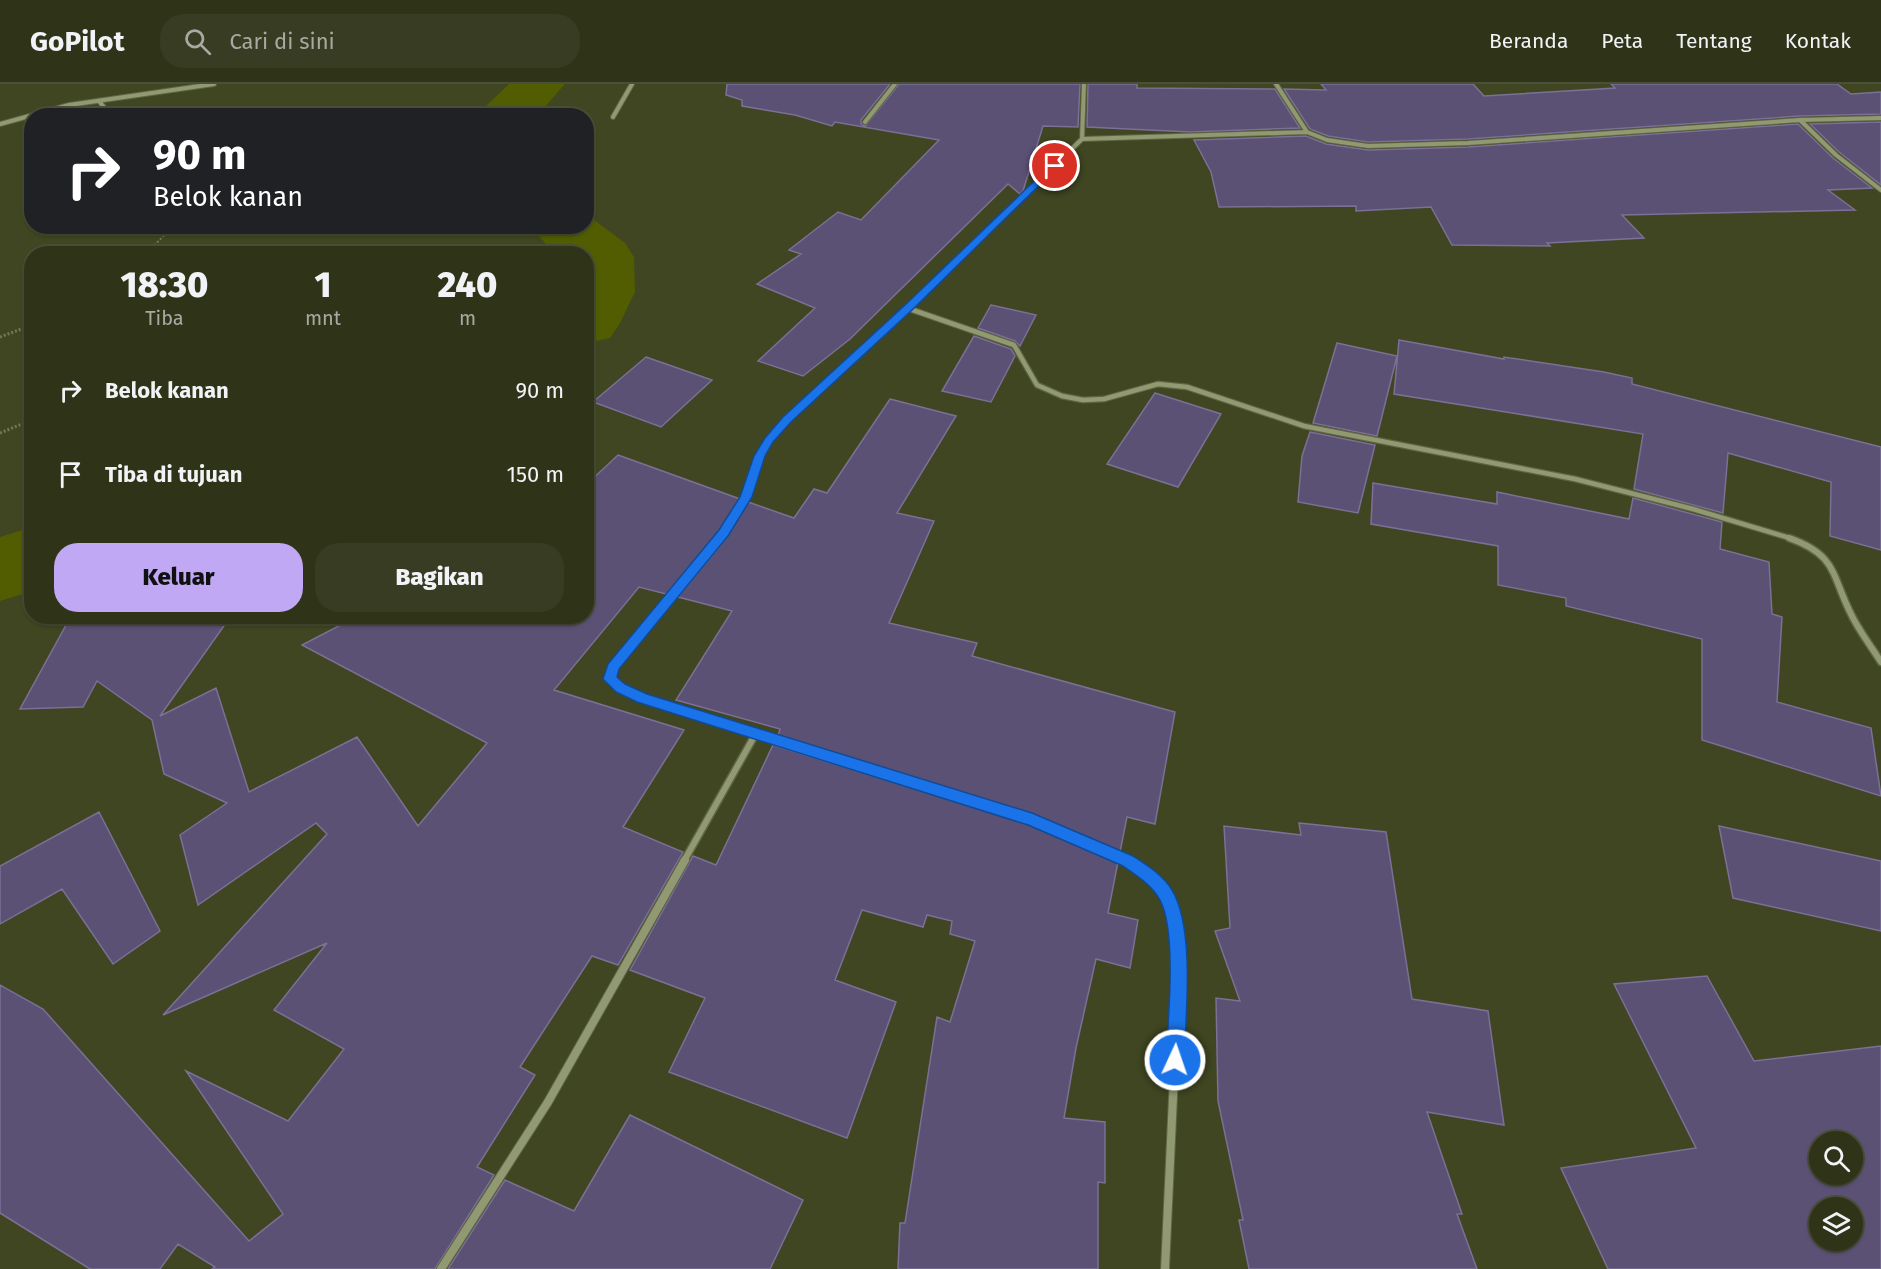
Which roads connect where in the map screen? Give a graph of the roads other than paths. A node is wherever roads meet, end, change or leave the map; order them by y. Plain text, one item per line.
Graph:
1 (214, 84) edge
2 (632, 84) edge
3 (895, 84) edge
4 (1084, 84) edge
5 (1276, 84) edge
6 (99, 101) junction
7 (60, 108) edge
8 (105, 108) edge
9 (24, 116) edge
10 (613, 117) dead end
11 (1881, 118) edge
12 (1800, 120) junction
13 (865, 122) dead end
14 (0, 124) edge
15 (1307, 132) junction
16 (1082, 139) junction
17 (1881, 190) edge
18 (907, 309) junction
19 (1881, 662) edge
20 (755, 735) junction
21 (441, 1269) edge
22 (1165, 1269) edge

1 - 6 street
2 - 10 street
3 - 13 street
4 - 16 street
5 - 15 street
6 - 7 street
6 - 8 street
9 - 14 street
11 - 12 street
12 - 15 street
12 - 17 street
15 - 16 street
16 - 18 street
18 - 19 street
18 - 20 street
20 - 21 street
20 - 22 street

